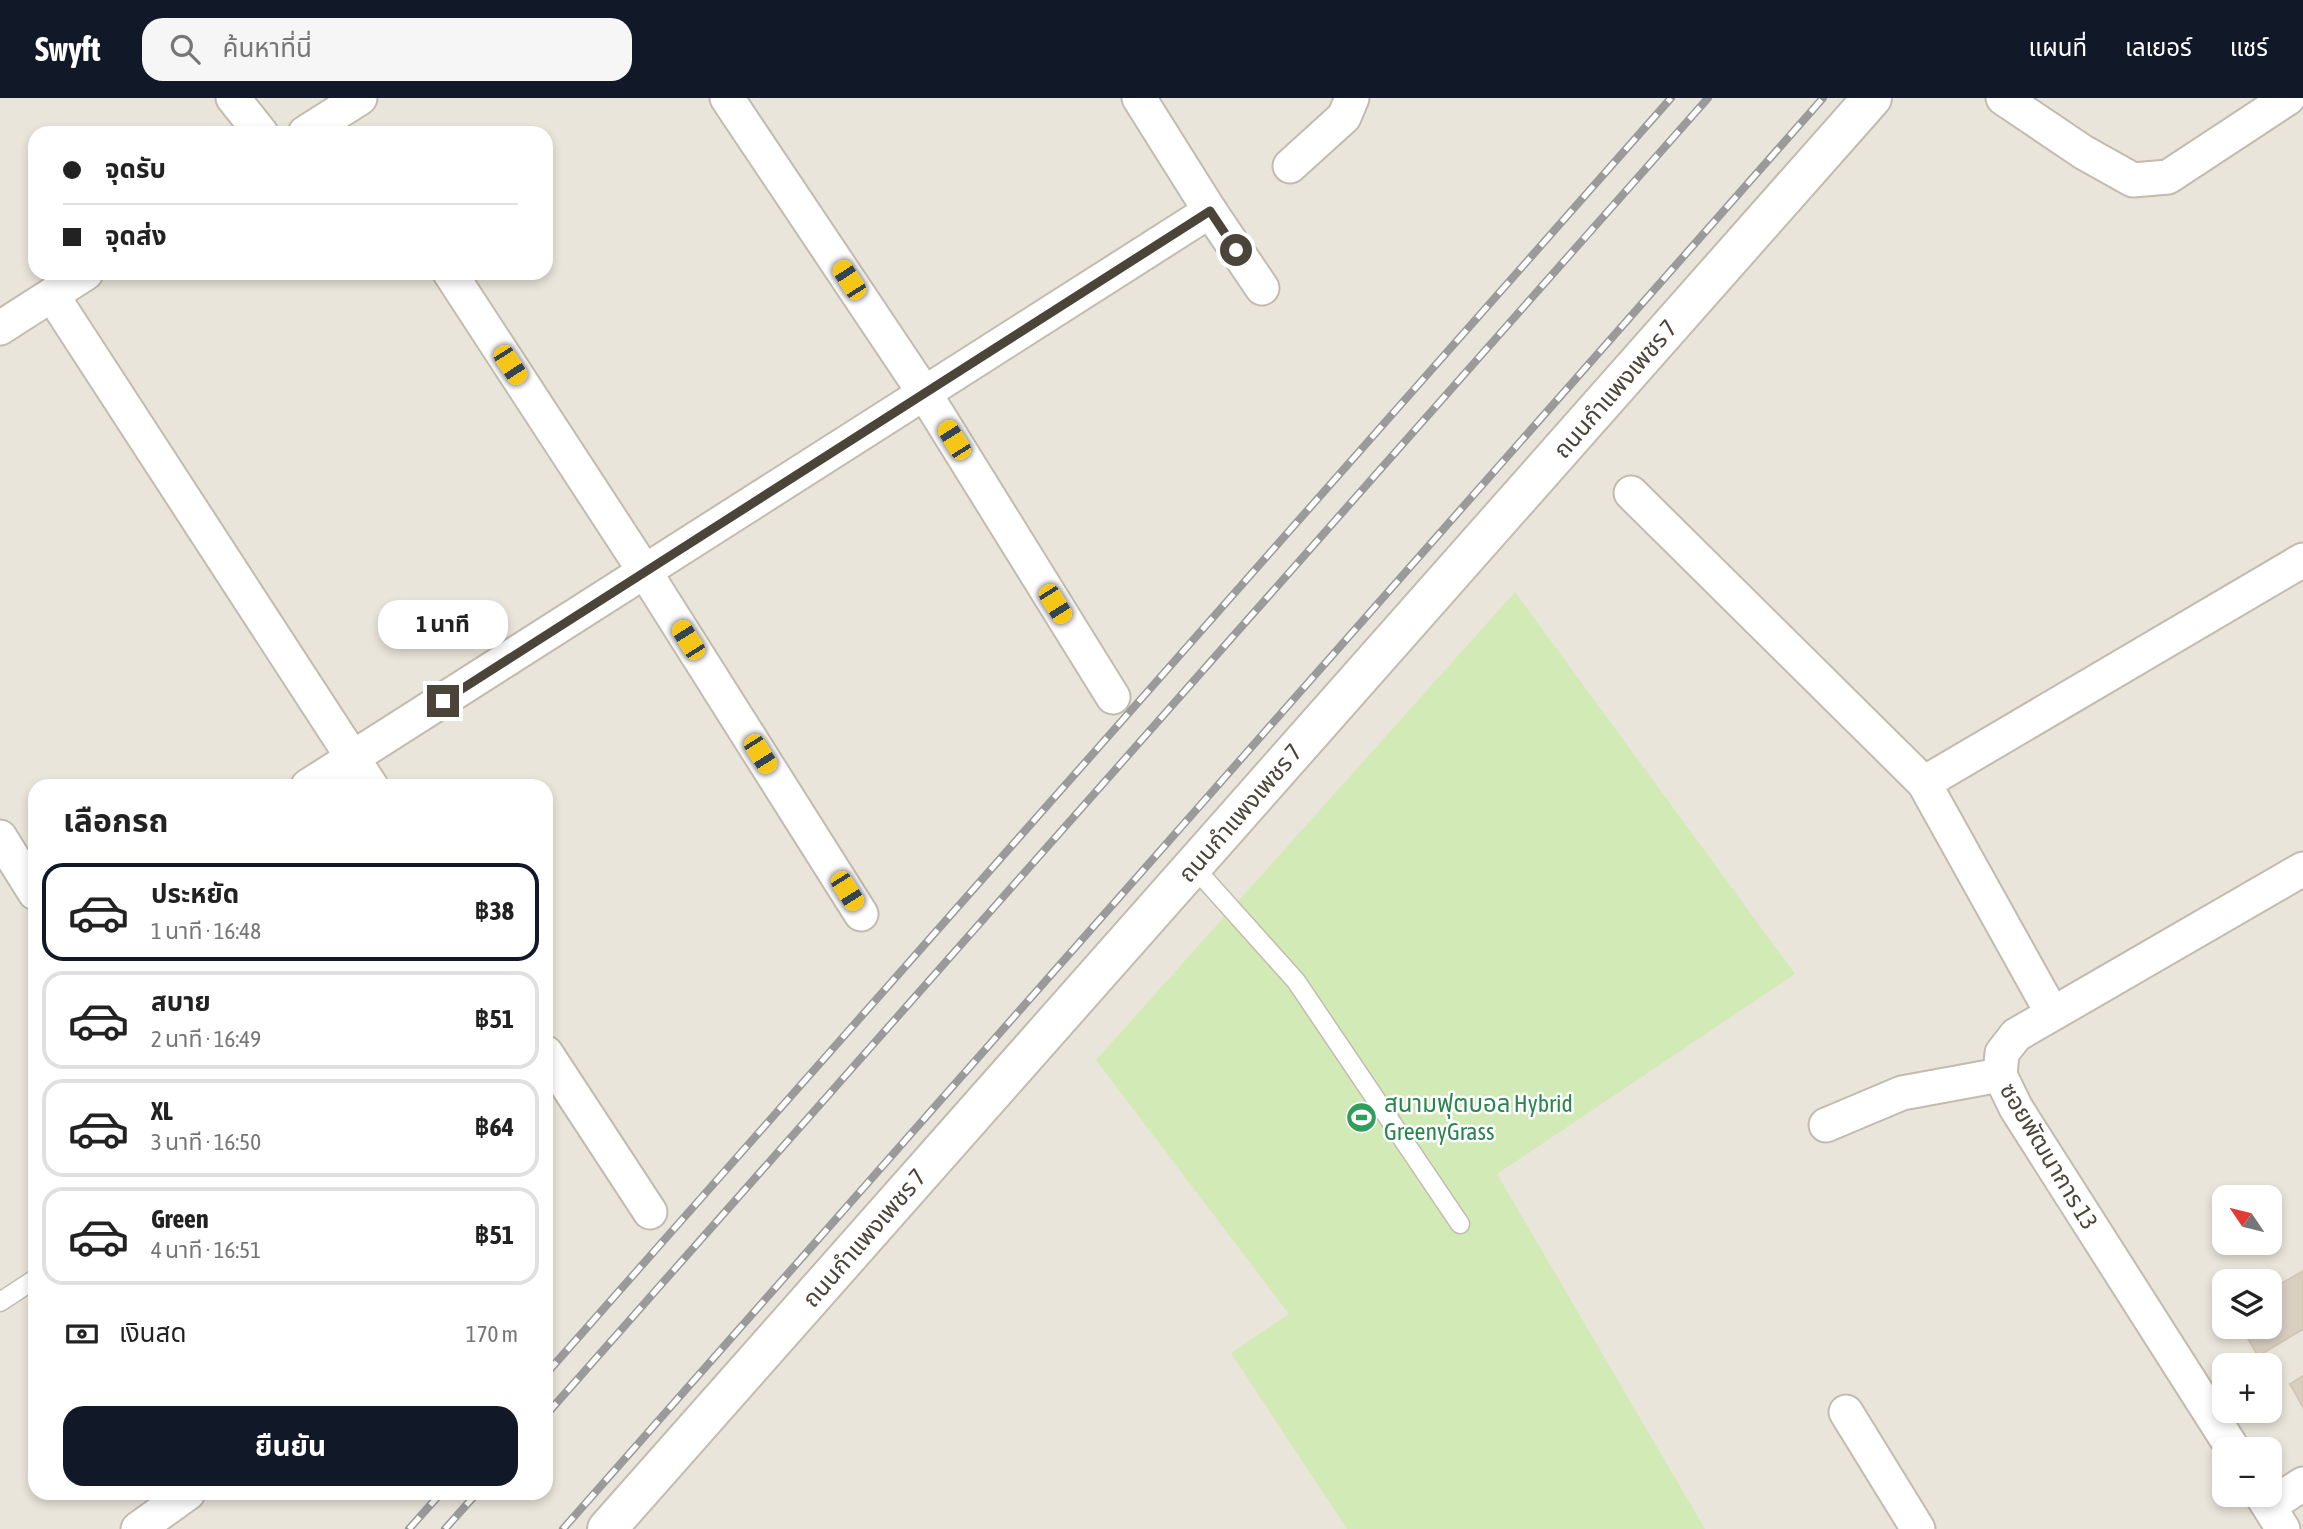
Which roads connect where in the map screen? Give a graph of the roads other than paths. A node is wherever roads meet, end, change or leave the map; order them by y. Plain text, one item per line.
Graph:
1 (233, 98) edge
2 (727, 98) edge
3 (1139, 98) edge
4 (1352, 98) edge
5 (1872, 98) edge
6 (2003, 98) edge
7 (2288, 98) edge
8 (354, 113) edge
9 (255, 126) edge
10 (322, 126) edge
11 (1290, 166) dead end
12 (1210, 211) junction
13 (75, 280) edge
14 (455, 280) edge
15 (1262, 288) dead end
16 (52, 295) junction
17 (0, 328) edge
18 (925, 394) junction
19 (1631, 493) dead end
20 (2303, 560) edge
21 (645, 572) junction
22 (1113, 697) dead end
23 (353, 758) junction
24 (319, 779) edge
25 (366, 779) edge
26 (1924, 783) junction
27 (0, 837) edge
28 (1193, 866) junction
29 (2303, 869) edge
30 (28, 882) edge
31 (861, 914) dead end
32 (2052, 1013) junction
33 (553, 1064) edge
34 (2000, 1075) junction
35 (1826, 1125) dead end
36 (650, 1212) dead end
37 (1460, 1224) dead end
38 (28, 1284) edge
39 (0, 1302) edge
40 (1846, 1412) dead end
41 (2224, 1437) edge
42 (2303, 1484) edge
43 (178, 1500) edge
44 (2271, 1510) edge
45 (138, 1529) edge
46 (607, 1529) edge
47 (1918, 1529) edge

1 - 9 street
2 - 18 street
3 - 12 street
4 - 11 street
5 - 28 street, ถนนกำแพงเพชร 7
6 - 7 street
8 - 10 street
12 - 15 street
12 - 18 street
13 - 16 street
14 - 21 street
16 - 17 street
16 - 23 street
18 - 21 street
18 - 22 street
19 - 26 street
20 - 26 street
21 - 23 street
21 - 31 street
23 - 24 street
23 - 25 street
26 - 32 street
27 - 30 street
28 - 37 lane
28 - 46 street, ถนนกำแพงเพชร 7
29 - 32 street, ซอยพัฒนาการ 13
32 - 34 street, ซอยพัฒนาการ 13
33 - 36 street
34 - 35 street
34 - 41 street, ซอยพัฒนาการ 13
38 - 39 lane
40 - 47 street
42 - 44 street
43 - 45 street

